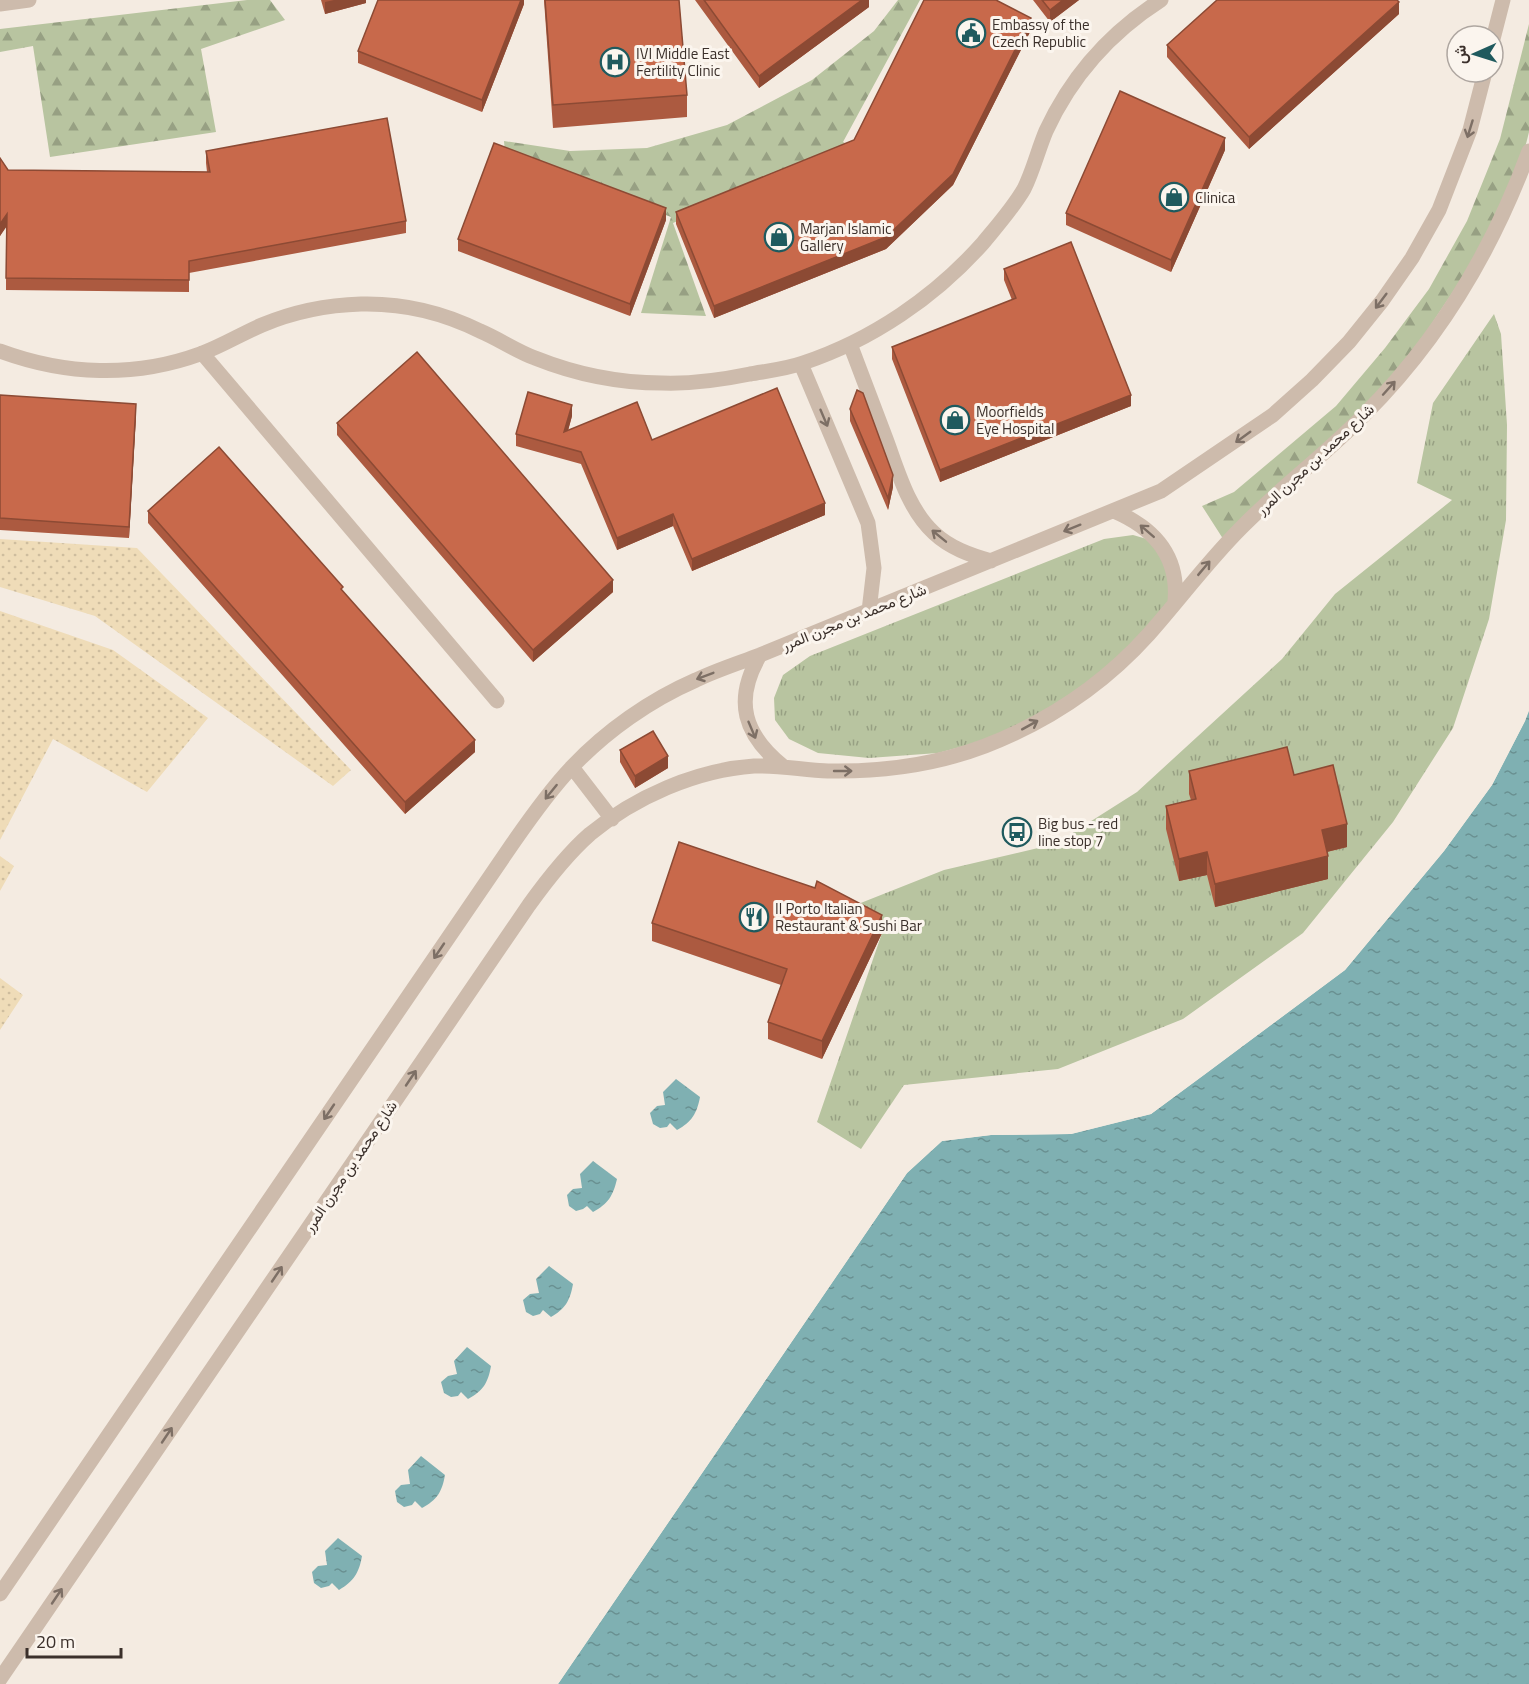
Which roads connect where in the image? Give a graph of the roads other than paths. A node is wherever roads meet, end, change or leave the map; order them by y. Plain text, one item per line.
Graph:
1 (28, 0) edge
2 (1161, 0) edge
3 (1503, 0) edge
4 (0, 4) edge
5 (1497, 24) edge
6 (1482, 84) edge
7 (1529, 151) edge
8 (850, 344) junction
9 (0, 351) edge
10 (202, 354) junction
11 (801, 364) junction
12 (1114, 511) junction
13 (991, 561) junction
14 (1175, 601) junction
15 (869, 611) junction
16 (760, 655) junction
17 (497, 701) dead end
18 (572, 766) junction
19 (784, 767) junction
20 (612, 819) junction
21 (0, 1594) edge
22 (0, 1679) edge

1 - 4 street
2 - 8 street
3 - 5 street
6 -> 12 street, شارع محمد بن مجرن المرر
14 -> 7 street, شارع محمد بن مجرن المرر
8 - 11 street
13 -> 8 street
9 - 10 street
10 - 11 street
10 - 17 street
11 -> 15 street
12 -> 13 street, شارع محمد بن مجرن المرر
14 -> 12 street
13 - 15 street, شارع محمد بن مجرن المرر
19 -> 14 street, شارع محمد بن مجرن المرر
15 - 16 street, شارع محمد بن مجرن المرر
16 -> 18 street, شارع محمد بن مجرن المرر
16 -> 19 street
18 - 20 street
18 -> 21 street, شارع محمد بن مجرن المرر
19 - 20 street, شارع محمد بن مجرن المرر
22 -> 20 street, شارع محمد بن مجرن المرر

